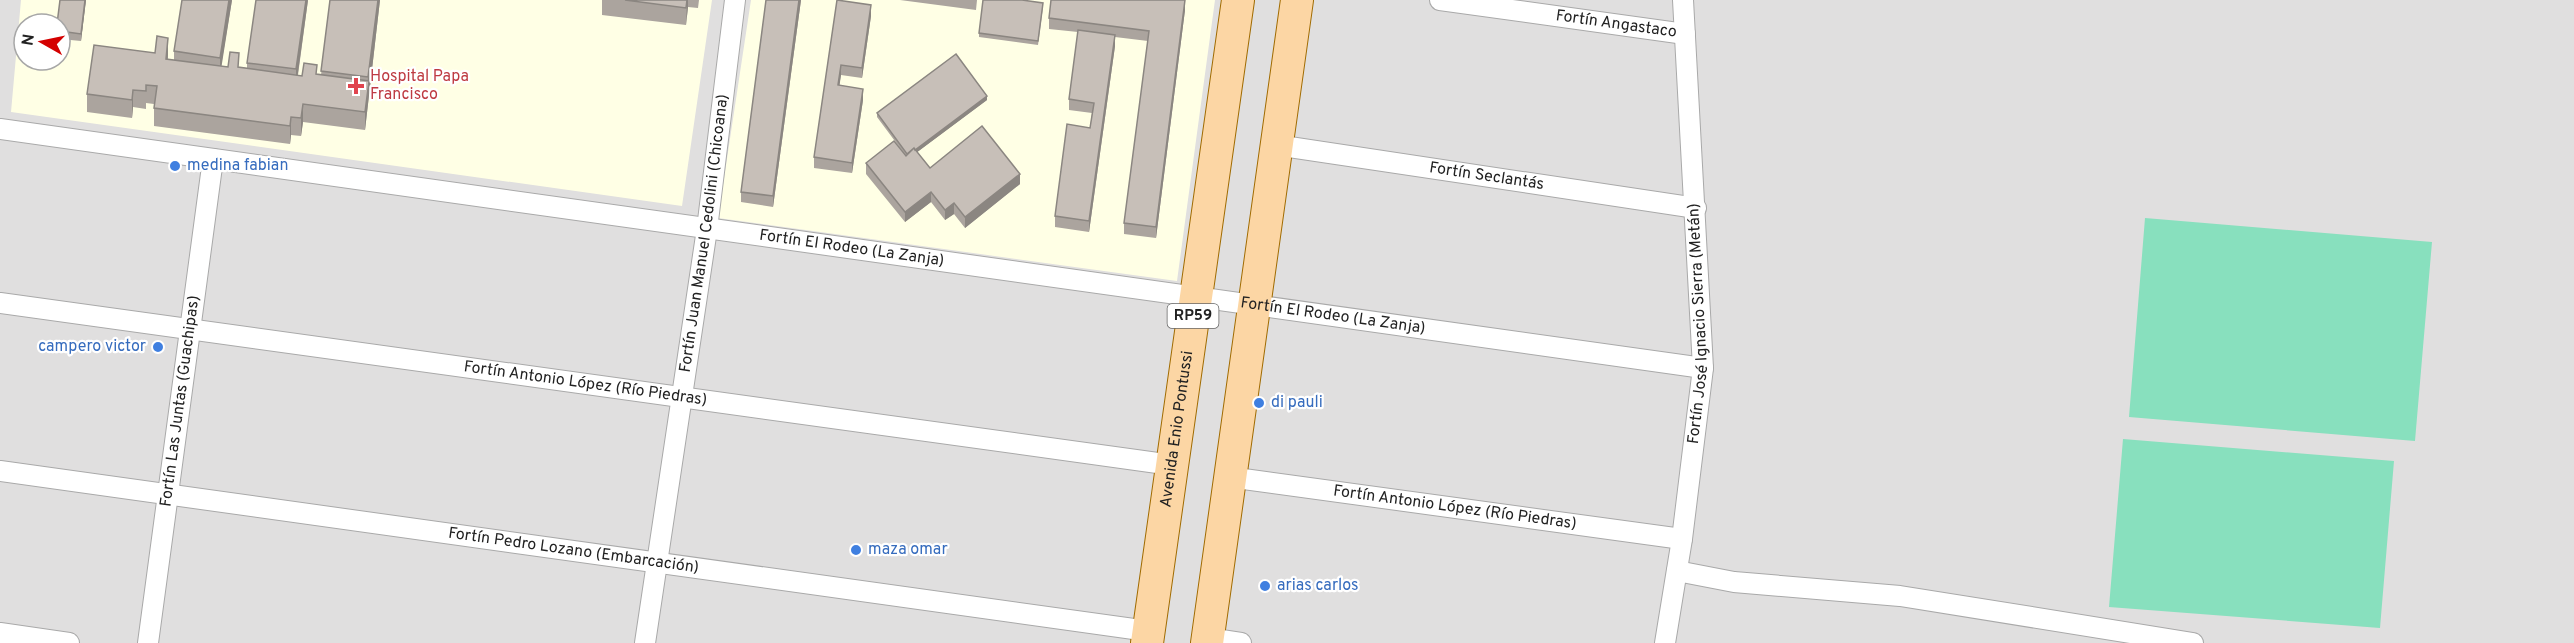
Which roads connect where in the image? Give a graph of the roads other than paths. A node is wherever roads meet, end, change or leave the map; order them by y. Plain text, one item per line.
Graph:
1 (735, 0) edge
2 (1238, 0) edge
3 (1297, 0) edge
4 (1440, 0) edge
5 (1683, 0) edge
6 (1685, 34) junction
7 (0, 129) edge
8 (1276, 145) junction
9 (213, 159) junction
10 (1696, 208) junction
11 (707, 229) junction
12 (1196, 298) junction
13 (0, 303) edge
14 (1253, 305) junction
15 (191, 328) junction
16 (1703, 368) junction
17 (682, 397) junction
18 (1172, 465) junction
19 (0, 471) edge
20 (1229, 477) junction
21 (168, 493) junction
22 (1682, 539) junction
23 (657, 562) junction
24 (1677, 571) junction
25 (0, 633) edge
26 (1148, 637) edge
27 (1208, 640) edge
28 (69, 643) edge
29 (148, 643) edge
30 (645, 643) edge
31 (1241, 643) edge
32 (1665, 643) edge
33 (2193, 643) edge

1 - 11 street, Fortín Juan Manuel Cedolini (Chicoana)
2 - 12 main road, Avenida Enio Pontussi / RP59
3 - 8 main road
4 - 6 street, Fortín Angastaco
5 - 6 street, Fortín José Ignacio Sierra (Metán)
6 - 10 street, Fortín José Ignacio Sierra (Metán)
7 - 9 street, Fortín El Rodeo (La Zanja)
8 - 10 street, Fortín Seclantás
8 - 14 main road
9 - 11 street, Fortín El Rodeo (La Zanja)
9 - 15 street, Fortín Las Juntas (Guachipas)
10 - 16 street, Fortín José Ignacio Sierra (Metán)
11 - 12 street, Fortín El Rodeo (La Zanja)
11 - 17 street, Fortín Juan Manuel Cedolini (Chicoana)
12 - 14 street, Fortín El Rodeo (La Zanja)
12 - 18 main road, Avenida Enio Pontussi / RP59
13 - 15 street, Fortín Antonio López (Río Piedras)
14 - 16 street, Fortín El Rodeo (La Zanja)
14 - 20 main road
15 - 17 street, Fortín Antonio López (Río Piedras)
15 - 21 street, Fortín Las Juntas (Guachipas)
16 - 22 street, Fortín José Ignacio Sierra (Metán)
17 - 18 street, Fortín Antonio López (Río Piedras)
17 - 23 street, Fortín Juan Manuel Cedolini (Chicoana)
18 - 26 main road, Avenida Enio Pontussi / RP59
19 - 21 street, Fortín Pedro Lozano (Embarcación)
20 - 22 street, Fortín Antonio López (Río Piedras)
20 - 27 main road
21 - 23 street, Fortín Pedro Lozano (Embarcación)
21 - 29 street, Fortín Las Juntas (Guachipas)
22 - 24 street, Fortín José Ignacio Sierra (Metán)
23 - 26 street, Fortín Pedro Lozano (Embarcación)
23 - 30 street, Fortín Juan Manuel Cedolini (Chicoana)
24 - 32 street, Fortín José Ignacio Sierra (Metán)
24 - 33 street
25 - 28 street
27 - 31 street

